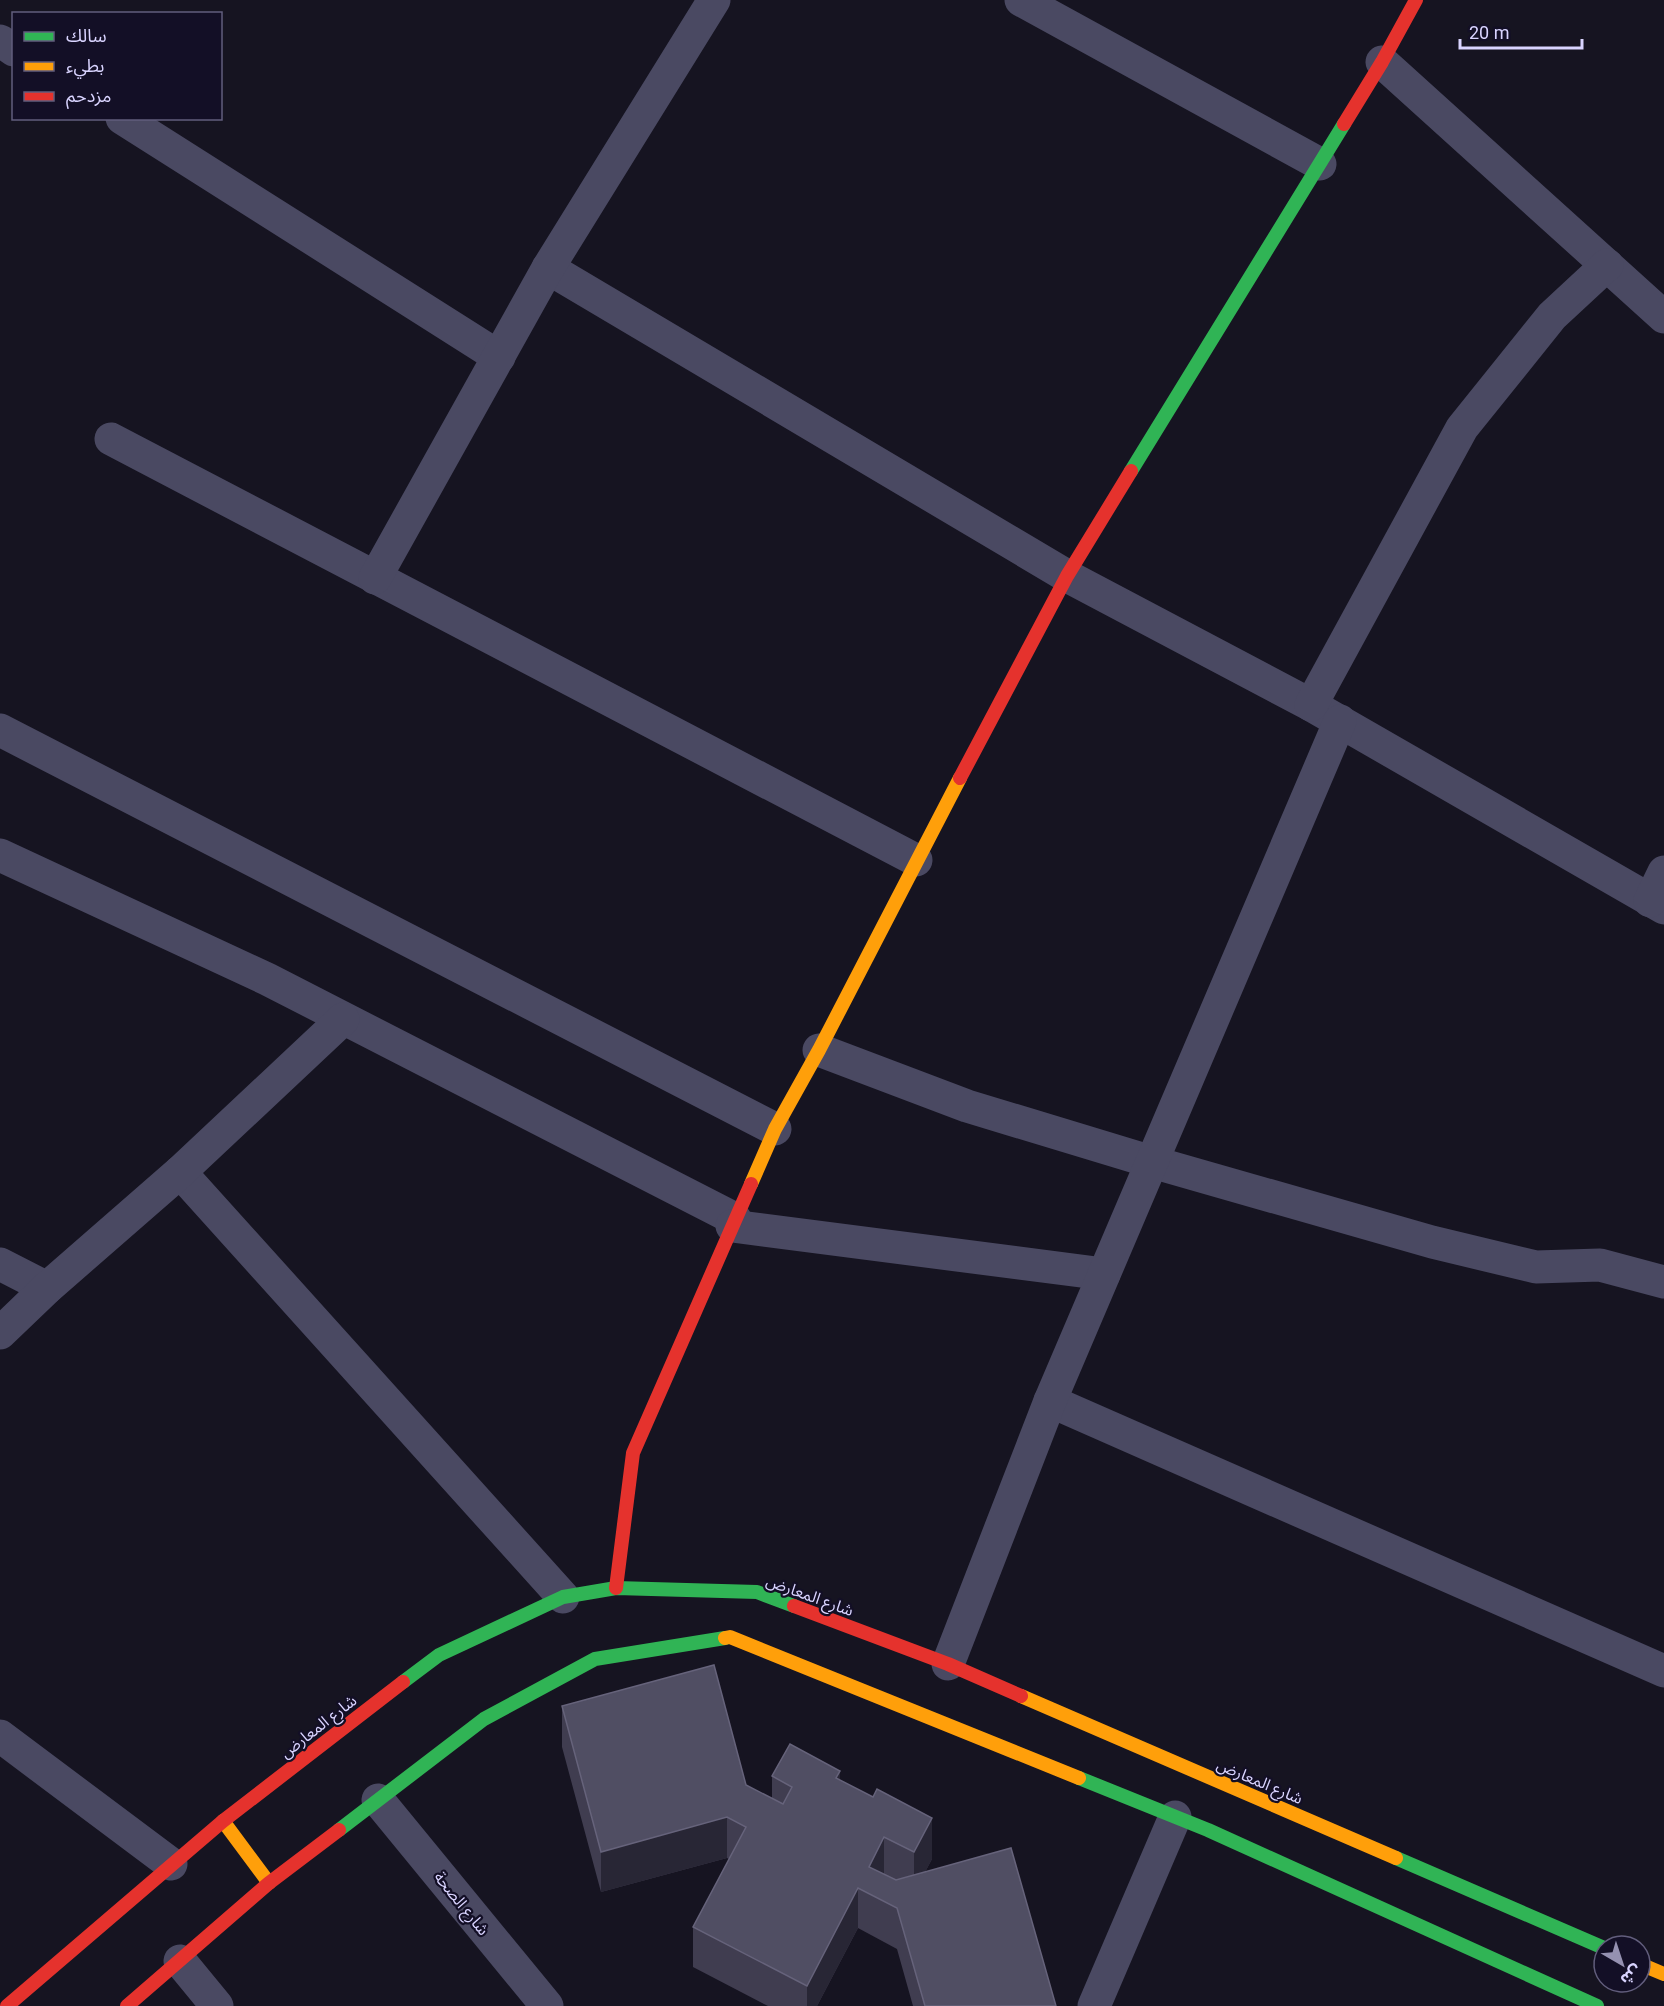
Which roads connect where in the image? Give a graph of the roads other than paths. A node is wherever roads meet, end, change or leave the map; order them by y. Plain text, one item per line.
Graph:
1 (714, 0) edge
2 (1021, 0) edge
3 (1416, 0) edge
4 (1382, 62) junction
5 (125, 120) edge
6 (1320, 164) junction
7 (1607, 265) junction
8 (549, 268) junction
9 (1664, 317) edge
10 (499, 357) junction
11 (111, 439) dead end
12 (1067, 576) junction
13 (375, 578) junction
14 (1311, 705) junction
15 (1340, 721) junction
16 (0, 730) edge
17 (0, 855) edge
18 (916, 860) junction
19 (1664, 872) edge
20 (1657, 905) edge
21 (343, 1018) junction
22 (819, 1050) junction
23 (769, 1142) junction
24 (1152, 1162) junction
25 (180, 1173) junction
26 (736, 1218) junction
27 (1109, 1262) junction
28 (0, 1264) edge
29 (1664, 1282) edge
30 (47, 1288) junction
31 (0, 1333) edge
32 (1050, 1401) junction
33 (616, 1588) junction
34 (563, 1597) junction
35 (948, 1664) junction
36 (1664, 1671) edge
37 (0, 1736) edge
38 (378, 1800) junction
39 (1175, 1817) junction
40 (223, 1821) junction
41 (171, 1864) junction
42 (269, 1883) junction
43 (1592, 1943) edge
44 (180, 1961) junction
45 (7, 2006) edge
46 (126, 2006) edge
47 (218, 2006) edge
48 (547, 2006) edge
49 (1094, 2006) edge
50 (1597, 2006) edge

1 - 8 street
2 - 6 street
3 - 4 street
4 - 6 street
4 - 7 street
5 - 10 street
6 - 12 street
7 - 9 street
7 - 14 street
8 - 10 street
8 - 12 street
10 - 13 street
11 - 13 street
12 - 14 street
12 - 18 street
13 - 18 street
14 - 15 street
15 - 20 street
15 - 24 street
16 - 23 street
17 - 21 street
18 - 22 street
19 - 20 street
21 - 25 street
21 - 26 street
22 - 23 street
22 - 24 street
23 - 26 street
24 - 27 street
24 - 29 street
25 - 30 street
25 - 34 street
26 - 27 street
26 - 33 street
27 - 32 street
28 - 30 street
30 - 31 street
32 - 35 street
32 - 36 street
33 - 34 street, شارع المعارض
33 - 35 street, شارع المعارض
34 - 40 street, شارع المعارض
35 - 43 street, شارع المعارض
37 - 41 street
38 - 39 street
38 - 42 street
38 - 48 street, شارع الصحة
39 - 49 street
39 - 50 street
40 - 41 street, شارع المعارض
40 - 42 street
41 - 45 street, شارع المعارض
42 - 44 street
44 - 46 street
44 - 47 street

